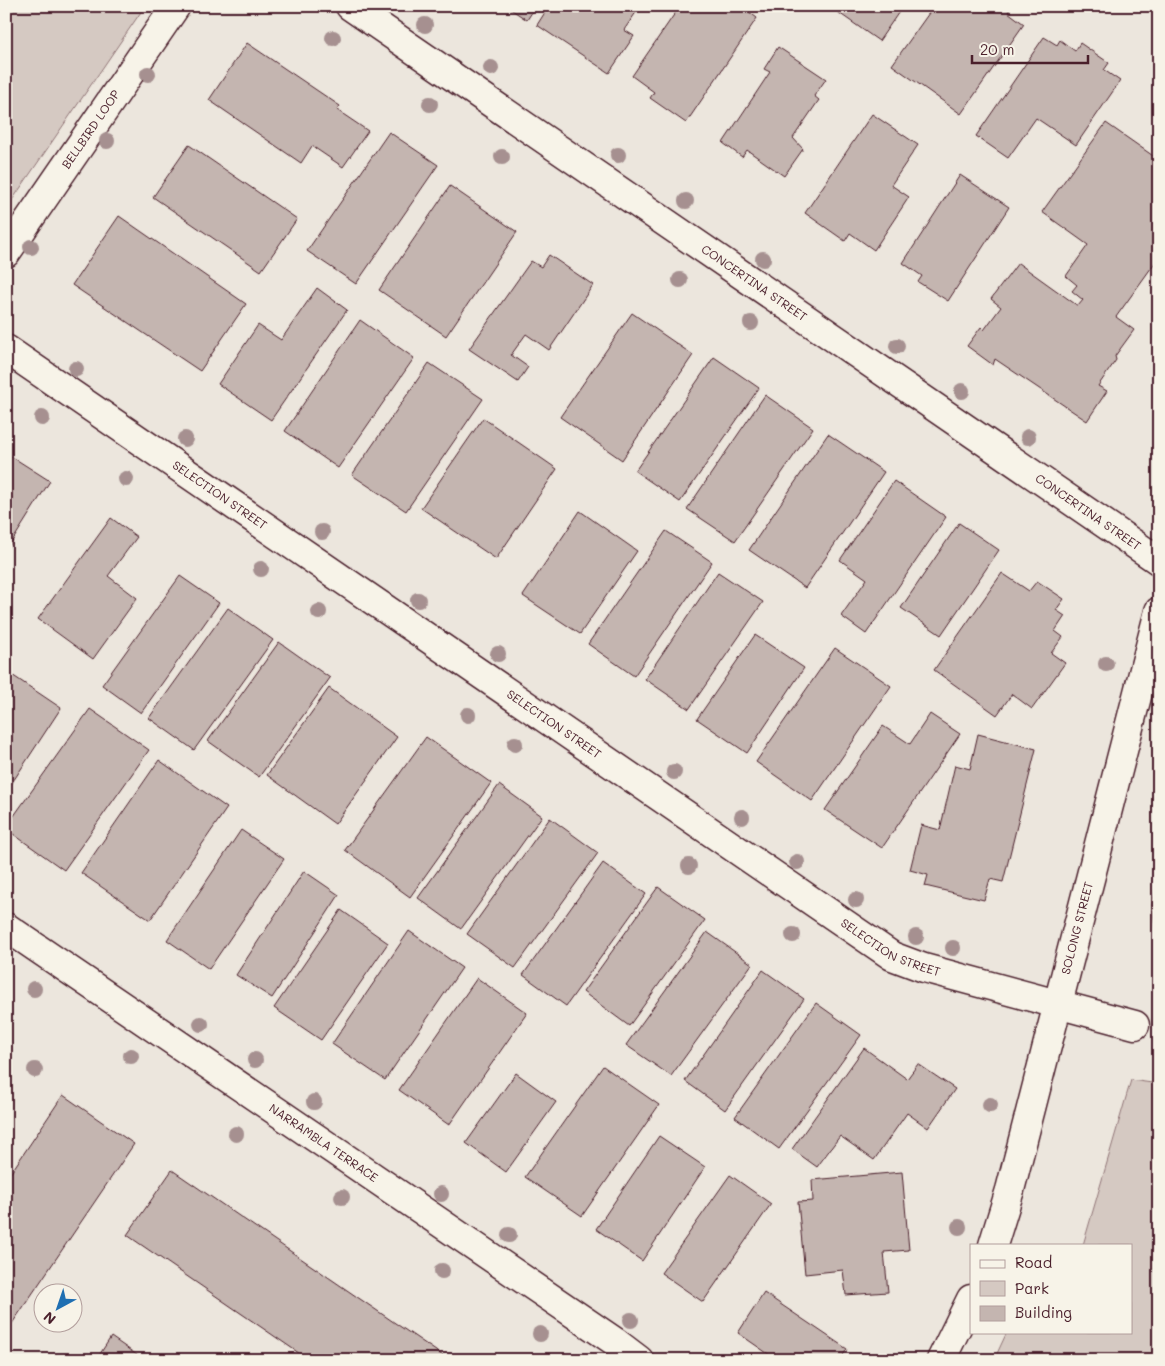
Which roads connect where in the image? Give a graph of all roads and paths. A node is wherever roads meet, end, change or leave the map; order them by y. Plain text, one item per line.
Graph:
1 (176, 6) edge
2 (350, 6) edge
3 (6, 254) edge
4 (6, 349) edge
5 (1159, 561) edge
6 (1159, 611) edge
7 (6, 928) edge
8 (1058, 1004) junction
9 (1135, 1025) dead end
10 (993, 1244) edge
11 (970, 1302) edge
12 (639, 1360) edge
13 (941, 1360) edge

1 - 3 street, BELLBIRD LOOP
2 - 5 street, CONCERTINA STREET
4 - 8 street, SELECTION STREET
6 - 8 street, SOLONG STREET
7 - 12 street, NARRAMBLA TERRACE
8 - 9 street, SELECTION STREET
8 - 10 street, SOLONG STREET
11 - 13 street

